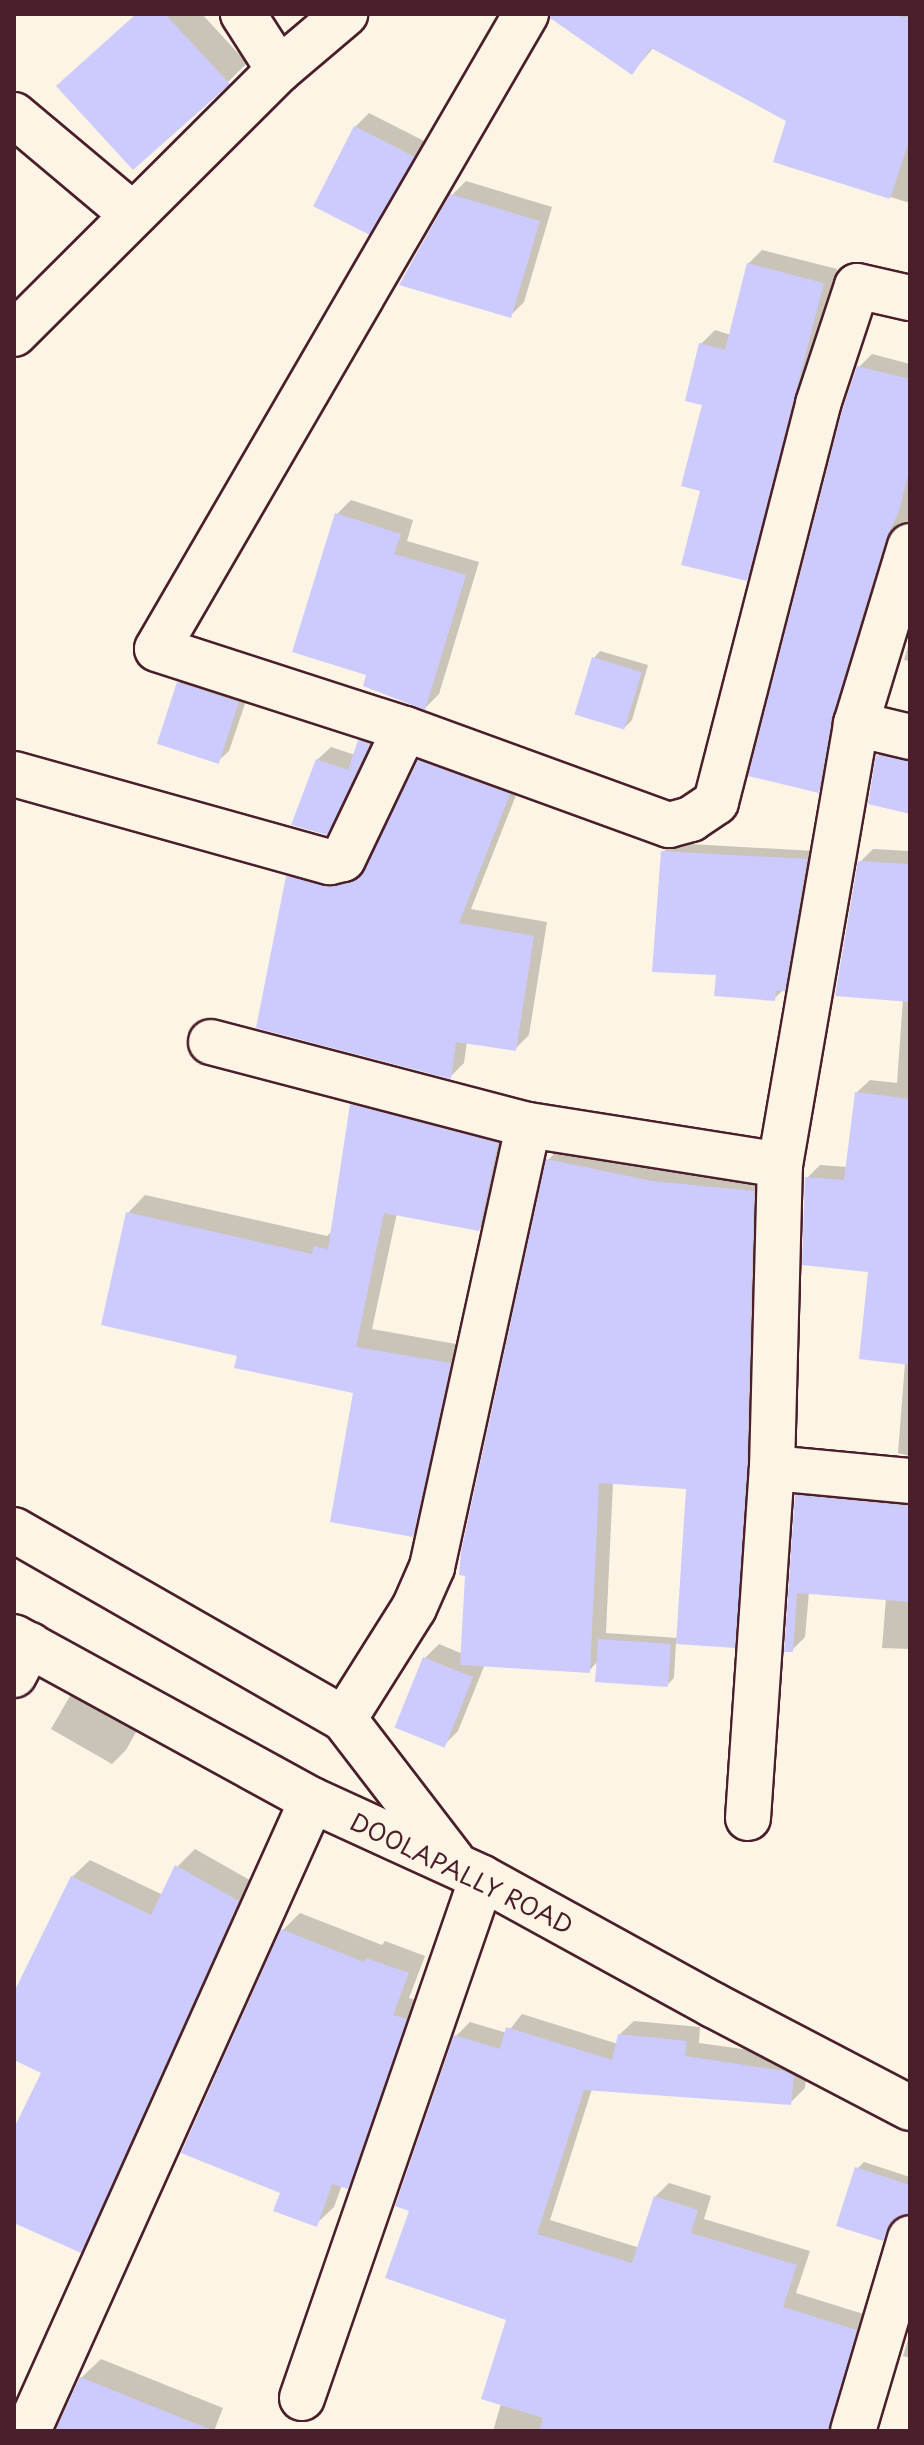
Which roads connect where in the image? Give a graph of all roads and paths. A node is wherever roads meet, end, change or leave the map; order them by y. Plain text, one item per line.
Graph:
1 (243, 14) edge
2 (345, 14) edge
3 (516, 17) edge
4 (279, 70) junction
5 (14, 115) edge
6 (133, 215) junction
7 (910, 298) edge
8 (14, 334) edge
9 (910, 546) edge
10 (856, 724) junction
11 (405, 729) junction
12 (910, 737) edge
13 (14, 774) edge
14 (211, 1042) dead end
15 (528, 1125) junction
16 (780, 1165) junction
17 (772, 1468) junction
18 (910, 1481) edge
19 (14, 1530) edge
20 (19, 1652) edge
21 (344, 1719) junction
22 (312, 1800) junction
23 (748, 1818) dead end
24 (470, 1872) junction
25 (910, 2108) edge
26 (910, 2238) edge
27 (302, 2398) dead end
28 (28, 2431) edge
29 (853, 2431) edge

1 - 4 street
2 - 4 street
3 - 11 street
4 - 6 street
5 - 6 street
6 - 8 street
7 - 11 street
9 - 10 street
10 - 12 street
10 - 16 street
11 - 13 street
14 - 15 street
15 - 16 street
15 - 21 street
16 - 17 street
17 - 18 street
17 - 23 street
19 - 21 street
20 - 22 street, DOOLAPALLY ROAD
21 - 24 street
22 - 24 street, DOOLAPALLY ROAD
22 - 28 street
24 - 25 street, DOOLAPALLY ROAD
24 - 27 street
26 - 29 street

